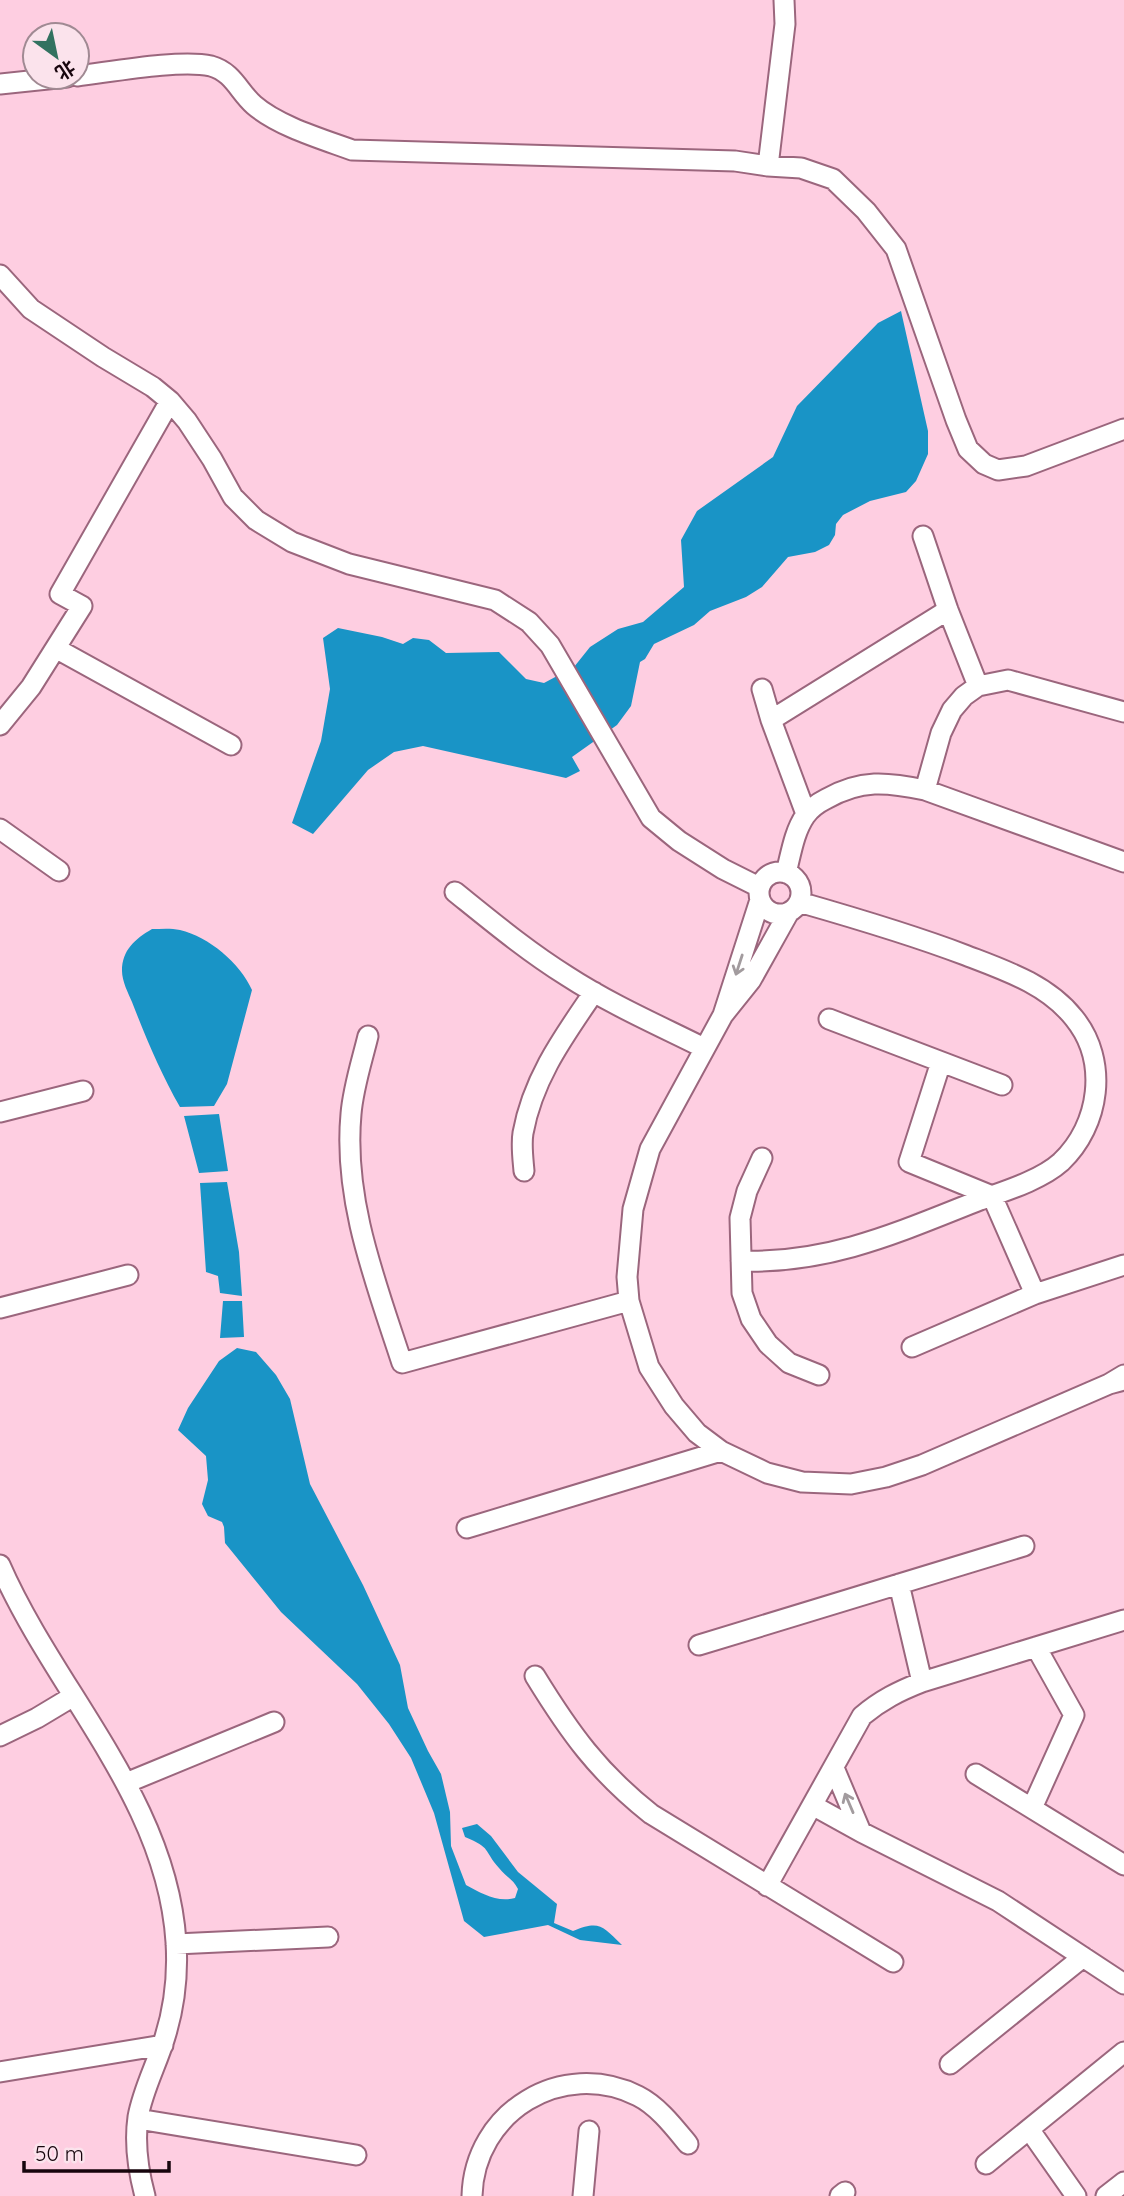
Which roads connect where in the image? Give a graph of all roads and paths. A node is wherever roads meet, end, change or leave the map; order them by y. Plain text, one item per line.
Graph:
1 (784, 0) edge
2 (91, 75) edge
3 (21, 82) edge
4 (0, 84) edge
5 (768, 166) junction
6 (0, 275) edge
7 (170, 401) junction
8 (1124, 429) edge
9 (923, 536) dead end
10 (948, 610) junction
11 (57, 649) junction
12 (978, 686) junction
13 (762, 689) dead end
14 (1124, 712) edge
15 (771, 720) junction
16 (0, 725) edge
17 (231, 745) dead end
18 (926, 790) junction
19 (806, 814) junction
20 (0, 829) edge
21 (1124, 862) edge
22 (59, 870) dead end
23 (786, 873) junction
24 (455, 892) dead end
25 (760, 894) junction
26 (794, 907) junction
27 (594, 992) junction
28 (723, 1015) junction
29 (829, 1019) dead end
30 (368, 1035) dead end
31 (704, 1048) junction
32 (941, 1062) junction
33 (1002, 1085) dead end
34 (83, 1091) dead end
35 (0, 1112) edge
36 (762, 1158) dead end
37 (524, 1171) dead end
38 (992, 1196) junction
39 (741, 1261) junction
40 (1124, 1265) edge
41 (128, 1275) dead end
42 (1035, 1294) junction
43 (629, 1301) junction
44 (0, 1308) edge
45 (912, 1347) dead end
46 (819, 1375) dead end
47 (1119, 1380) edge
48 (721, 1451) junction
49 (467, 1528) dead end
50 (1024, 1546) dead end
51 (0, 1564) edge
52 (899, 1584) junction
53 (1124, 1620) edge
54 (699, 1645) dead end
55 (1036, 1647) junction
56 (535, 1676) dead end
57 (922, 1682) junction
58 (72, 1697) junction
59 (274, 1721) dead end
60 (0, 1736) edge
61 (834, 1768) junction
62 (976, 1774) dead end
63 (126, 1783) junction
64 (814, 1806) junction
65 (1032, 1808) junction
66 (861, 1832) junction
67 (1124, 1865) edge
68 (767, 1886) junction
69 (328, 1937) dead end
70 (176, 1944) junction
71 (1083, 1957) junction
72 (893, 1962) dead end
73 (1124, 1984) edge
74 (163, 2045) junction
75 (1124, 2052) edge
76 (950, 2064) dead end
77 (0, 2072) edge
78 (138, 2119) junction
79 (1029, 2129) junction
80 (589, 2131) dead end
81 (688, 2144) dead end
82 (356, 2155) dead end
83 (986, 2164) dead end
84 (1124, 2182) edge
85 (145, 2196) edge
86 (472, 2196) edge
87 (583, 2196) edge
88 (1076, 2196) edge
89 (1106, 2196) edge

1 - 5 street
2 - 5 street
3 - 4 street
5 - 8 street
6 - 7 street
7 - 11 street
7 - 25 street
9 - 10 street
10 - 12 street
10 - 15 street
11 - 16 street
11 - 17 street
12 - 14 street
12 - 18 street
13 - 15 street
15 - 19 street
18 - 19 street
18 - 21 street
19 - 23 street
20 - 22 street
23 - 25 street
23 - 26 street
24 - 27 street
25 - 26 street
25 -> 28 street
26 - 28 street
26 - 38 street
27 - 31 street
27 - 37 street
28 - 31 street
29 - 32 street
30 - 43 street
31 - 43 street
32 - 33 street
32 - 38 street
34 - 35 street
36 - 39 street
38 - 39 street
38 - 42 street
39 - 46 street
40 - 42 street
41 - 44 street
42 - 45 street
43 - 48 street
47 - 48 street
48 - 49 street
50 - 52 street
51 - 58 street
52 - 54 street
52 - 57 street
53 - 55 street
55 - 57 street
55 - 65 street
56 - 68 street
57 - 61 street
58 - 60 street
58 - 63 street
59 - 63 street
61 - 64 street
66 -> 61 street
62 - 65 street
63 - 70 street
64 - 66 street
64 - 68 street
65 - 67 street
66 - 71 street
68 - 72 street
69 - 70 street
70 - 74 street
71 - 73 street
71 - 76 street
74 - 77 street
74 - 78 street
75 - 79 street
78 - 82 street
78 - 85 street
79 - 83 street
79 - 88 street
80 - 87 street
81 - 86 street
84 - 89 street

